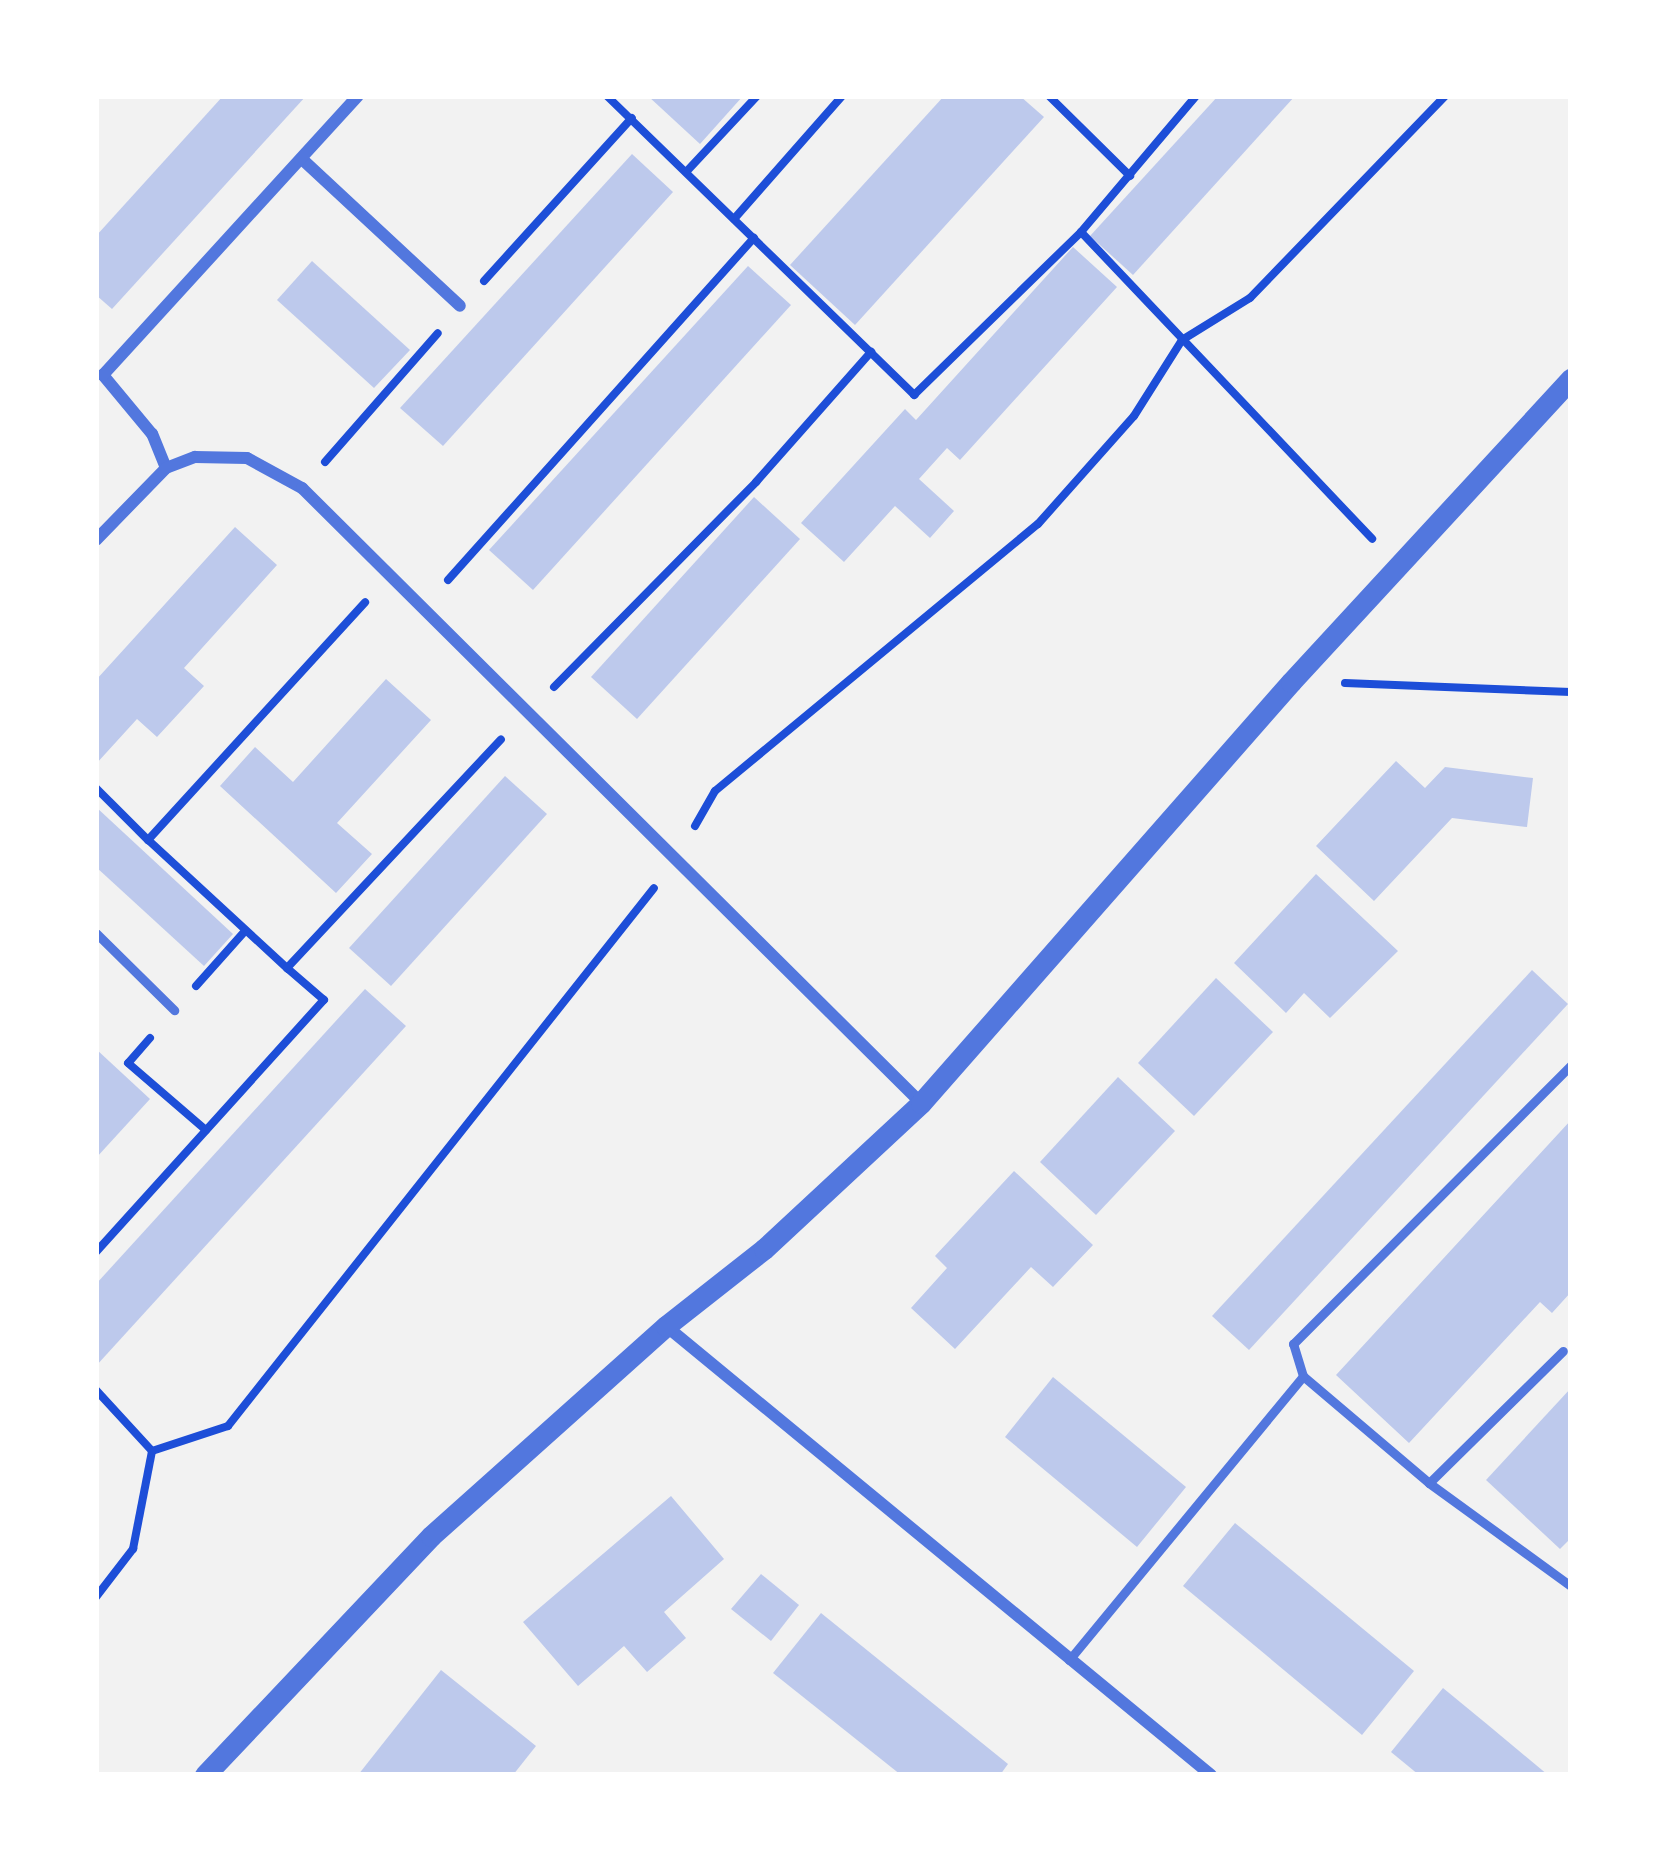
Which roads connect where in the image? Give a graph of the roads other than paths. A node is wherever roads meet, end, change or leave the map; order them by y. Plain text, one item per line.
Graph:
1 (358, 96) edge
2 (303, 160) junction
3 (460, 307) dead end
4 (1570, 383) edge
5 (166, 468) junction
6 (96, 540) edge
7 (96, 933) edge
8 (174, 1010) dead end
9 (1571, 1065) edge
10 (921, 1103) junction
11 (667, 1326) junction
12 (1563, 1351) dead end
13 (1304, 1376) junction
14 (1430, 1483) junction
15 (1571, 1586) edge
16 (1069, 1660) junction
17 (205, 1775) edge
18 (1211, 1775) edge

1 - 2 street
2 - 3 street
2 - 5 street
4 - 10 street
5 - 6 street
5 - 10 street
7 - 8 lane
9 - 13 lane
10 - 11 street
11 - 16 street
11 - 17 street
12 - 14 lane
13 - 14 lane
13 - 16 lane
14 - 15 lane
16 - 18 street

